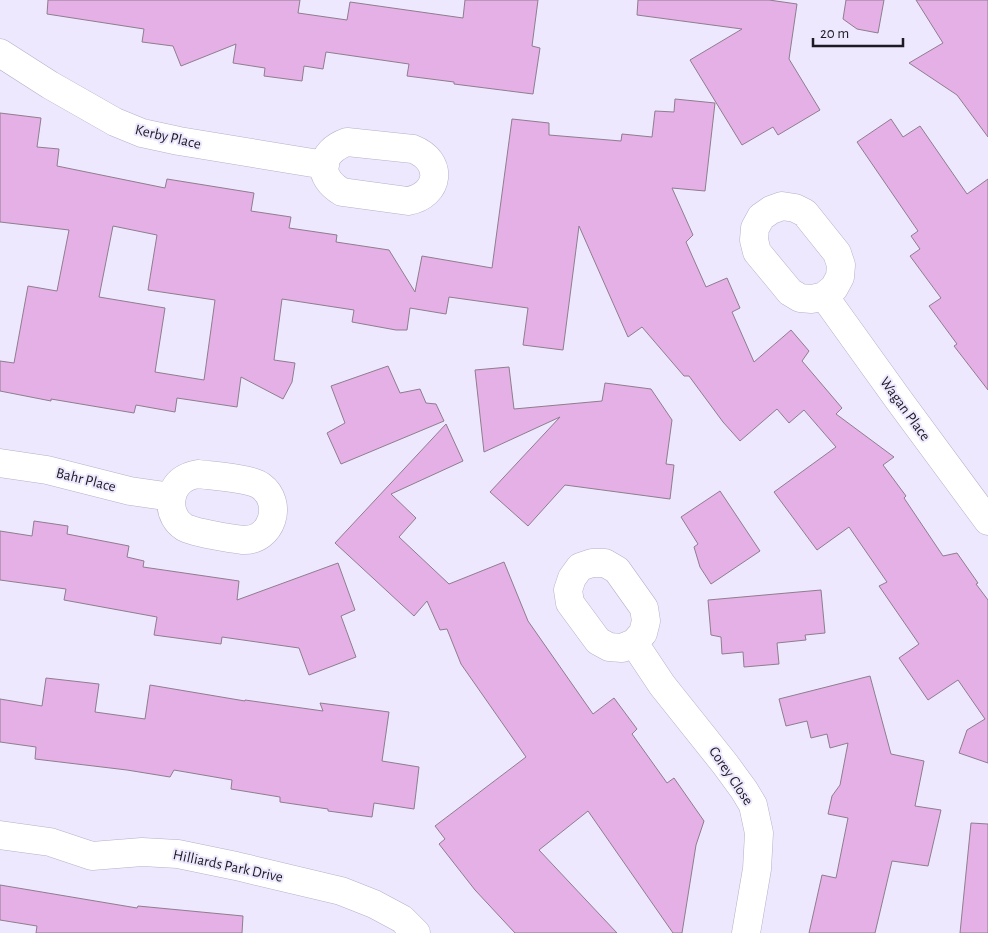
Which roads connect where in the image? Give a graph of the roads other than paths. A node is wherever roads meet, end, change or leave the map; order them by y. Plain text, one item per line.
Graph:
1 (0, 53) edge
2 (325, 165) dead end
3 (824, 296) dead end
4 (0, 463) edge
5 (172, 497) dead end
6 (988, 521) edge
7 (634, 643) dead end
8 (0, 835) edge
9 (416, 933) edge
10 (746, 933) edge

1 - 2 street, Kerby Place
3 - 6 street, Wagan Place
4 - 5 street, Bahr Place
7 - 10 street, Corey Close
8 - 9 street, Hilliards Park Drive

